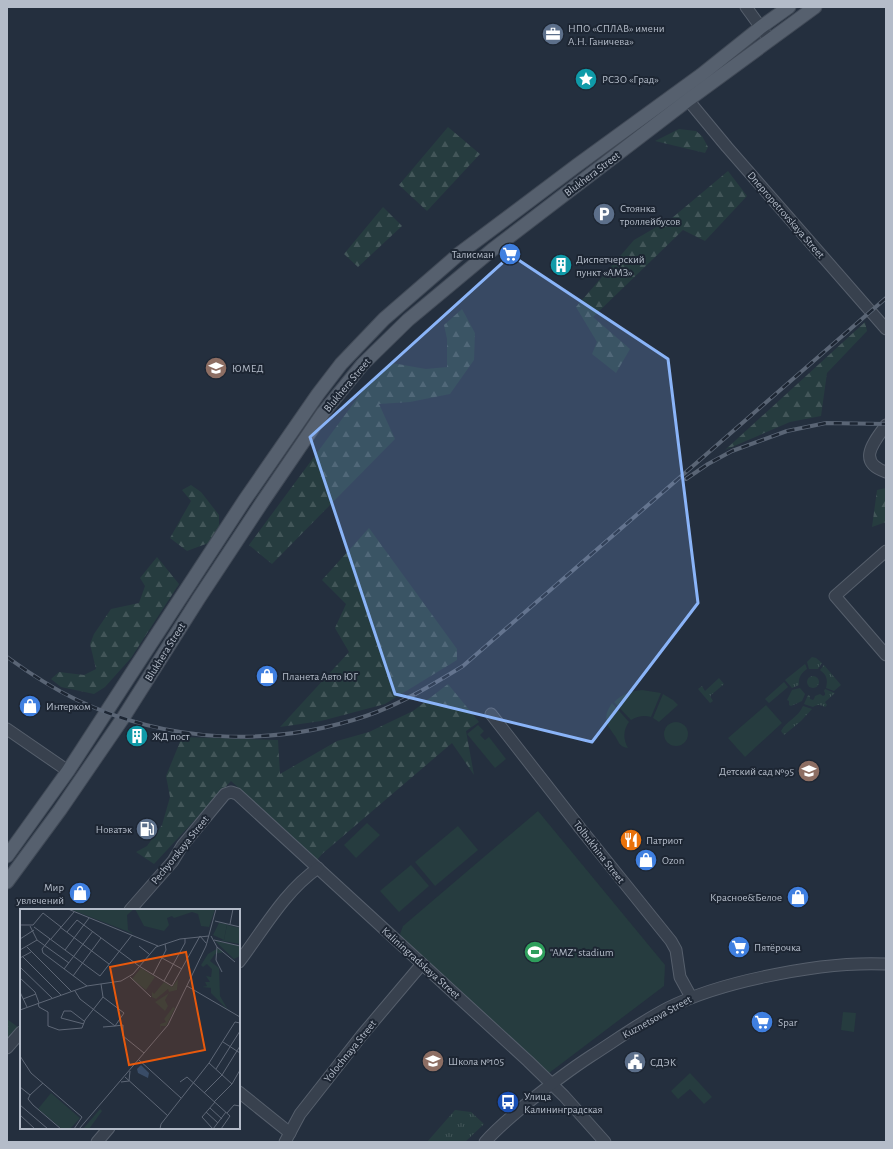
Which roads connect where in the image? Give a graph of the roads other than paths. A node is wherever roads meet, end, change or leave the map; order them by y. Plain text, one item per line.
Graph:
1 (746, 7) edge
2 (789, 7) edge
3 (815, 7) edge
4 (760, 27) junction
5 (770, 40) junction
6 (683, 95) junction
7 (886, 329) edge
8 (886, 425) edge
9 (886, 472) edge
10 (886, 551) edge
11 (886, 655) edge
12 (491, 714) dead end
13 (7, 729) edge
14 (68, 771) junction
15 (231, 792) joint
16 (7, 856) edge
17 (318, 868) junction
18 (7, 882) edge
19 (131, 909) edge
20 (240, 961) edge
21 (422, 964) junction
22 (886, 964) edge
23 (691, 997) junction
24 (20, 1033) edge
25 (7, 1048) edge
26 (551, 1084) junction
27 (240, 1093) edge
28 (108, 1129) edge
29 (287, 1138) edge
30 (97, 1142) edge
31 (485, 1142) edge
32 (605, 1142) edge

1 - 4 street
2 - 4 main road, Blukhera Street
3 - 5 main road, Blukhera Street
4 - 5 street
4 - 6 main road, Blukhera Street
5 - 6 main road, Blukhera Street
6 - 7 street, Dnepropetrovskaya Street
6 - 14 main road, Blukhera Street
6 - 18 main road, Blukhera Street
8 - 9 street
10 - 11 street
12 - 23 street, Tolbukhina Street
13 - 14 street
14 - 16 main road, Blukhera Street
15 - 17 street, Kaliningradskaya Street
15 - 19 street, Pechyorskaya Street
17 - 20 street
17 - 21 street, Kaliningradskaya Street
21 - 26 street, Kaliningradskaya Street
21 - 29 street, Yolochnaya Street
22 - 23 street, Kuznetsova Street
23 - 26 street, Kuznetsova Street
24 - 25 street
26 - 31 street, Kuznetsova Street
26 - 32 street, Kaliningradskaya Street
27 - 29 street
28 - 30 street

